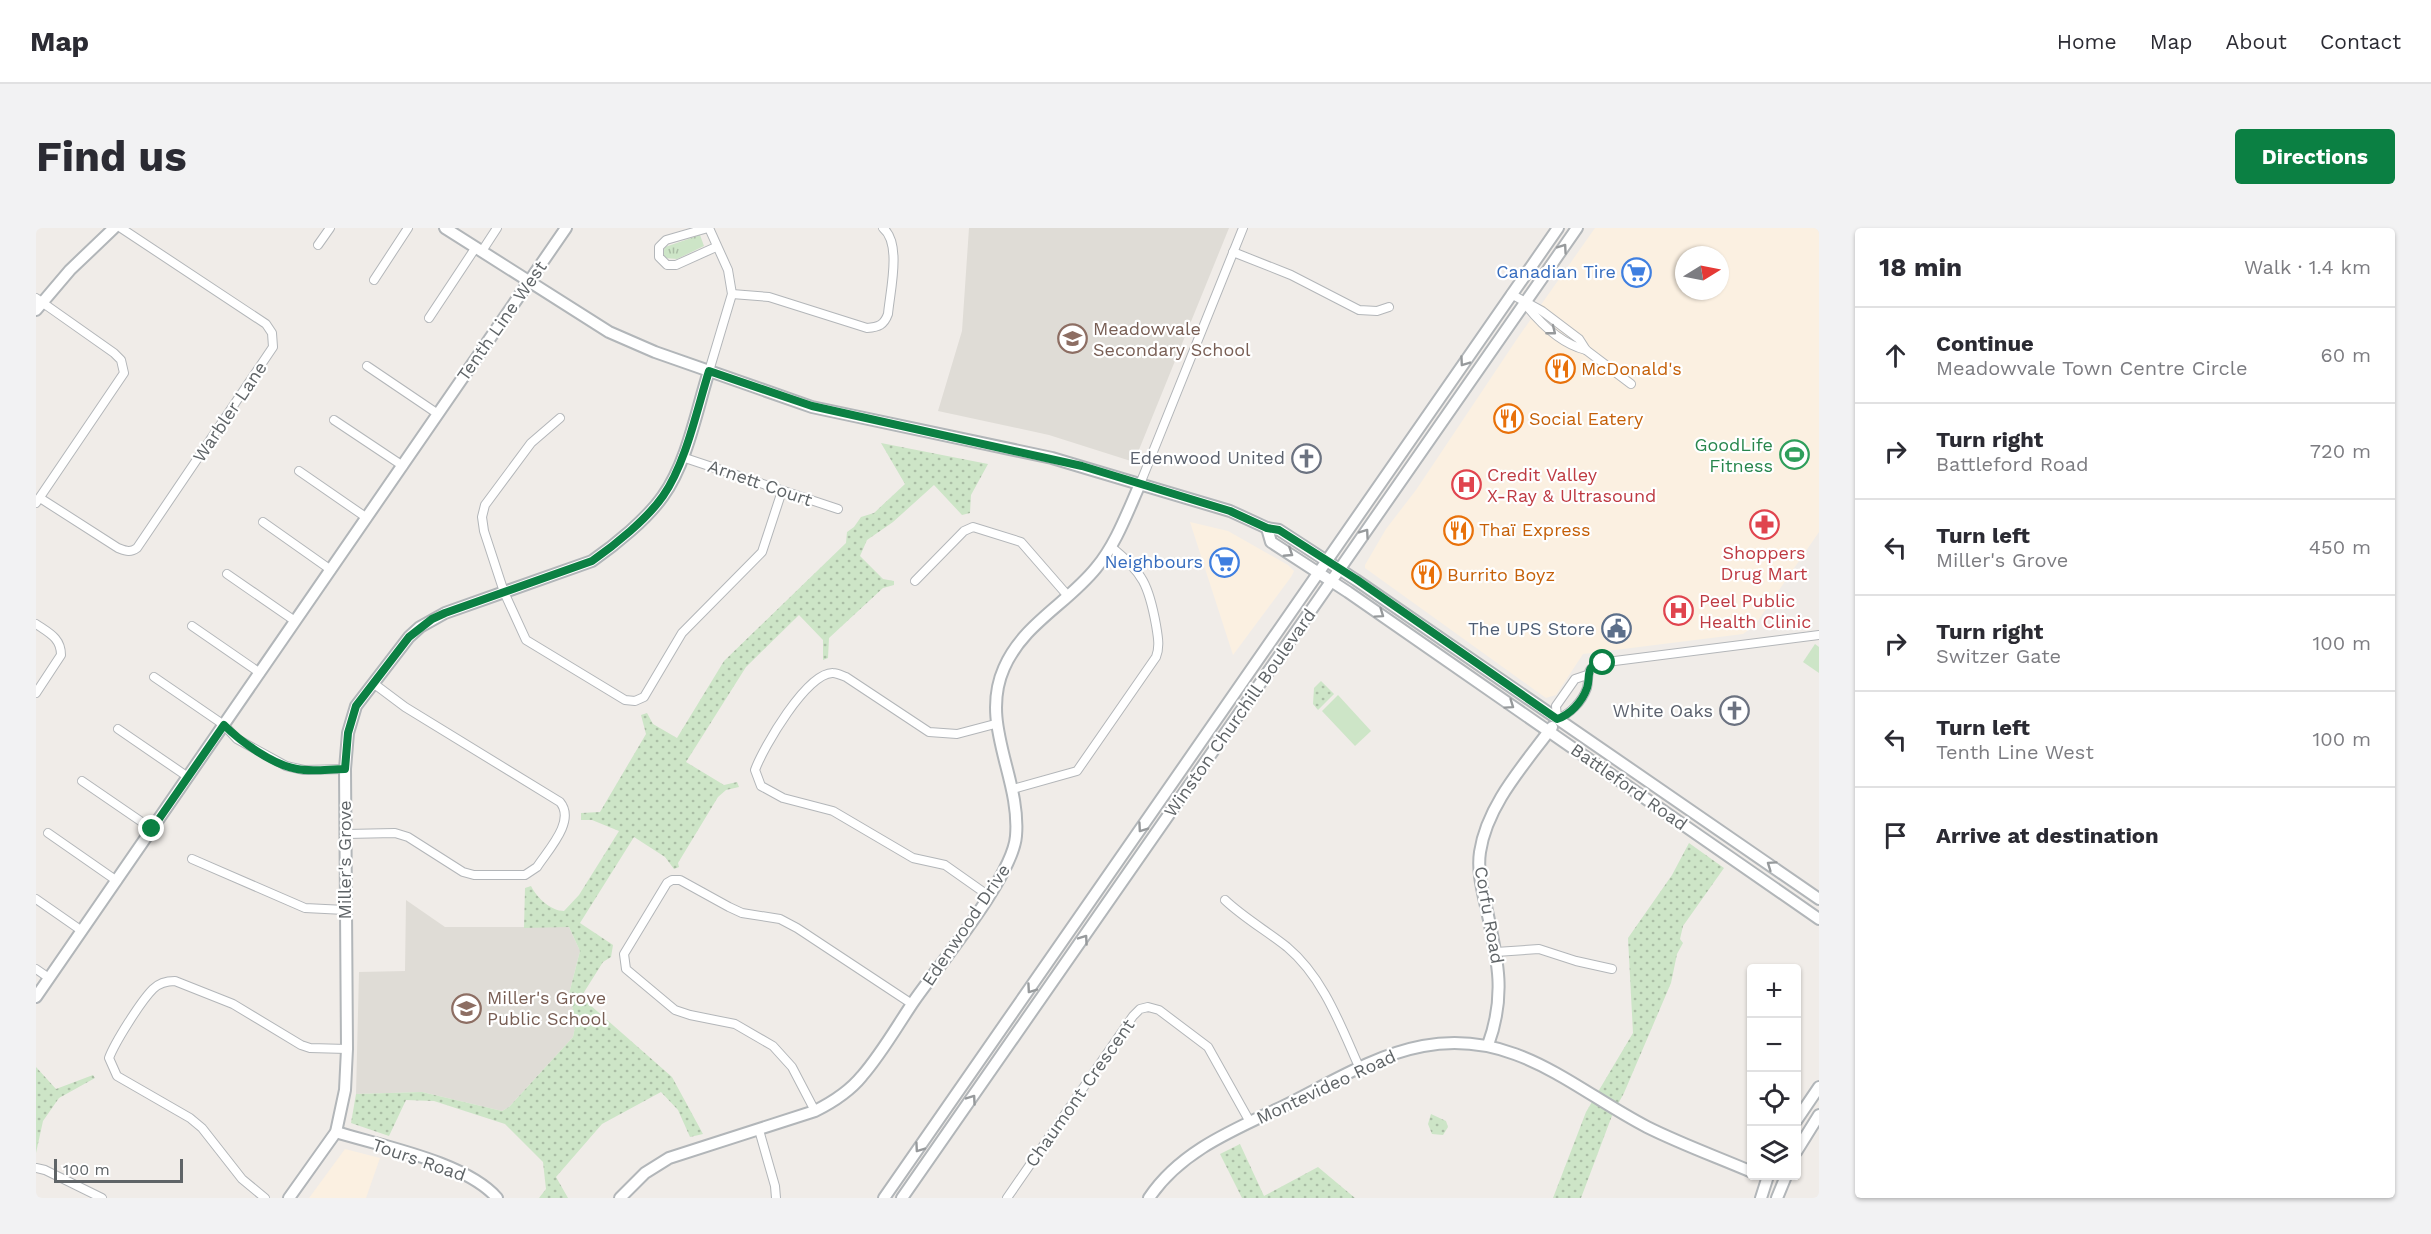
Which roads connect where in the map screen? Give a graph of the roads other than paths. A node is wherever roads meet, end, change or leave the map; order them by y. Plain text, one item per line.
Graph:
1 (114, 228) edge
2 (121, 228) edge
3 (330, 228) edge
4 (408, 228) edge
5 (445, 228) edge
6 (497, 228) edge
7 (566, 228) edge
8 (709, 228) edge
9 (883, 228) edge
10 (1243, 228) edge
11 (1558, 228) edge
12 (1577, 228) edge
13 (318, 245) dead end
14 (716, 247) junction
15 (479, 249) junction
16 (1233, 252) junction
17 (374, 280) dead end
18 (529, 281) junction
19 (732, 294) junction
20 (1511, 294) junction
21 (38, 303) edge
22 (1525, 303) junction
23 (1389, 307) dead end
24 (429, 318) dead end
25 (367, 366) dead end
26 (709, 371) junction
27 (1631, 384) dead end
28 (438, 414) junction
29 (560, 418) dead end
30 (334, 420) dead end
31 (682, 457) junction
32 (403, 466) junction
33 (299, 471) dead end
34 (1140, 484) junction
35 (782, 491) junction
36 (38, 501) edge
37 (838, 509) dead end
38 (367, 518) junction
39 (263, 522) dead end
40 (1267, 528) junction
41 (1111, 547) junction
42 (1327, 560) junction
43 (1341, 569) junction
44 (331, 570) junction
45 (1318, 573) junction
46 (227, 574) dead end
47 (915, 581) dead end
48 (1332, 581) junction
49 (504, 592) junction
50 (1068, 596) junction
51 (295, 621) junction
52 (36, 624) edge
53 (192, 626) dead end
54 (1819, 635) edge
55 (260, 673) junction
56 (1587, 675) junction
57 (154, 677) dead end
58 (373, 683) junction
59 (36, 693) edge
60 (1557, 719) junction
61 (995, 724) junction
62 (224, 725) junction
63 (118, 729) dead end
64 (1548, 731) junction
65 (345, 769) junction
66 (188, 777) junction
67 (82, 781) dead end
68 (1013, 789) junction
69 (152, 829) junction
70 (48, 833) dead end
71 (346, 834) junction
72 (192, 860) dead end
73 (117, 881) junction
74 (989, 896) junction
75 (36, 899) edge
76 (1819, 899) edge
77 (1225, 900) dead end
78 (345, 910) junction
79 (1819, 919) edge
80 (82, 931) junction
81 (1496, 952) junction
82 (36, 969) edge
83 (1612, 969) dead end
84 (49, 978) junction
85 (36, 997) edge
86 (912, 1004) junction
87 (1488, 1046) junction
88 (347, 1049) junction
89 (1360, 1069) junction
90 (1819, 1087) edge
91 (815, 1111) junction
92 (1801, 1115) edge
93 (1819, 1115) edge
94 (1250, 1122) junction
95 (759, 1130) junction
96 (336, 1132) junction
97 (1801, 1145) edge
98 (36, 1168) edge
99 (1747, 1170) edge
100 (1764, 1180) edge
101 (1784, 1180) edge
102 (102, 1198) edge
103 (265, 1198) edge
104 (290, 1198) edge
105 (497, 1198) edge
106 (620, 1198) edge
107 (776, 1198) edge
108 (884, 1198) edge
109 (902, 1198) edge
110 (1007, 1198) edge
111 (1149, 1198) edge
112 (1761, 1198) edge
113 (1778, 1198) edge

1 - 21 street
2 - 36 street, Warbler Lane
3 - 13 street
4 - 17 street
5 - 15 street, Battleford Road
6 - 15 street
7 - 18 street, Tenth Line West
8 - 14 street, Miller's Grove
8 - 14 street
9 - 19 street
10 - 16 street, Edenwood Drive
11 - 20 street, Winston Churchill Boulevard
22 -> 12 street, Winston Churchill Boulevard
14 - 19 street, Miller's Grove
15 - 18 street, Battleford Road
15 - 24 street
16 - 23 street
16 - 34 street, Edenwood Drive
18 - 26 street, Battleford Road
18 - 28 street, Tenth Line West
19 - 26 street, Miller's Grove
20 - 22 street
20 -> 42 street, Winston Churchill Boulevard
21 - 36 street
22 - 27 street
43 -> 22 street, Winston Churchill Boulevard
25 - 28 street
26 - 31 street, Miller's Grove
26 - 34 street, Battleford Road
28 - 32 street, Tenth Line West
29 - 49 street
30 - 32 street
31 - 35 street, Arnett Court
31 - 49 street, Miller's Grove
32 - 38 street, Tenth Line West
33 - 38 street
34 - 40 street, Battleford Road
34 - 41 street, Edenwood Drive
35 - 37 street, Arnett Court
35 - 49 street
38 - 44 street, Tenth Line West
39 - 44 street
40 - 42 street, Battleford Road
40 -> 45 street, Battleford Road
41 - 50 street, Edenwood Drive
41 - 68 street
42 - 43 street, Battleford Road
42 - 45 street, Winston Churchill Boulevard
43 - 48 street, Winston Churchill Boulevard
43 - 60 street, Battleford Road
44 - 51 street, Tenth Line West
45 - 48 street, Battleford Road
45 -> 108 street, Winston Churchill Boulevard
46 - 51 street
47 - 50 street
48 -> 64 street, Battleford Road
109 -> 48 street, Winston Churchill Boulevard
49 - 58 street, Miller's Grove
50 - 61 street, Edenwood Drive
51 - 55 street, Tenth Line West
52 - 59 street
53 - 55 street
54 - 56 street
55 - 62 street, Tenth Line West
56 - 60 street
56 - 60 street
57 - 62 street
58 - 65 street, Miller's Grove
58 - 71 street
60 - 64 street, Corfu Road
76 -> 60 street, Battleford Road
61 - 68 street, Edenwood Drive
61 - 74 street
62 - 65 street
62 - 66 street, Tenth Line West
63 - 66 street
64 - 79 street, Battleford Road
64 - 81 street, Corfu Road
65 - 71 street, Miller's Grove
66 - 69 street, Tenth Line West
67 - 69 street
68 - 74 street, Edenwood Drive
69 - 73 street, Tenth Line West
70 - 73 street
71 - 78 street, Miller's Grove
72 - 78 street
73 - 80 street, Tenth Line West
74 - 86 street, Edenwood Drive
75 - 80 street
77 - 89 street
78 - 88 street, Miller's Grove
80 - 84 street, Tenth Line West
81 - 83 street
81 - 87 street, Corfu Road
82 - 84 street
84 - 85 street, Tenth Line West
86 - 91 street, Edenwood Drive
86 - 91 street
87 - 89 street, Montevideo Road
87 - 99 street, Montevideo Road
88 - 96 street, Miller's Grove
88 - 103 street
89 - 94 street, Montevideo Road
90 - 92 street
91 - 95 street, Edenwood Drive
93 - 97 street
94 - 110 street, Chaumont Crescent
94 - 111 street, Montevideo Road
95 - 106 street, Edenwood Drive
95 - 107 street
96 - 104 street, Miller's Grove
96 - 105 street, Tours Road
98 - 102 street
100 - 112 street
101 - 113 street

